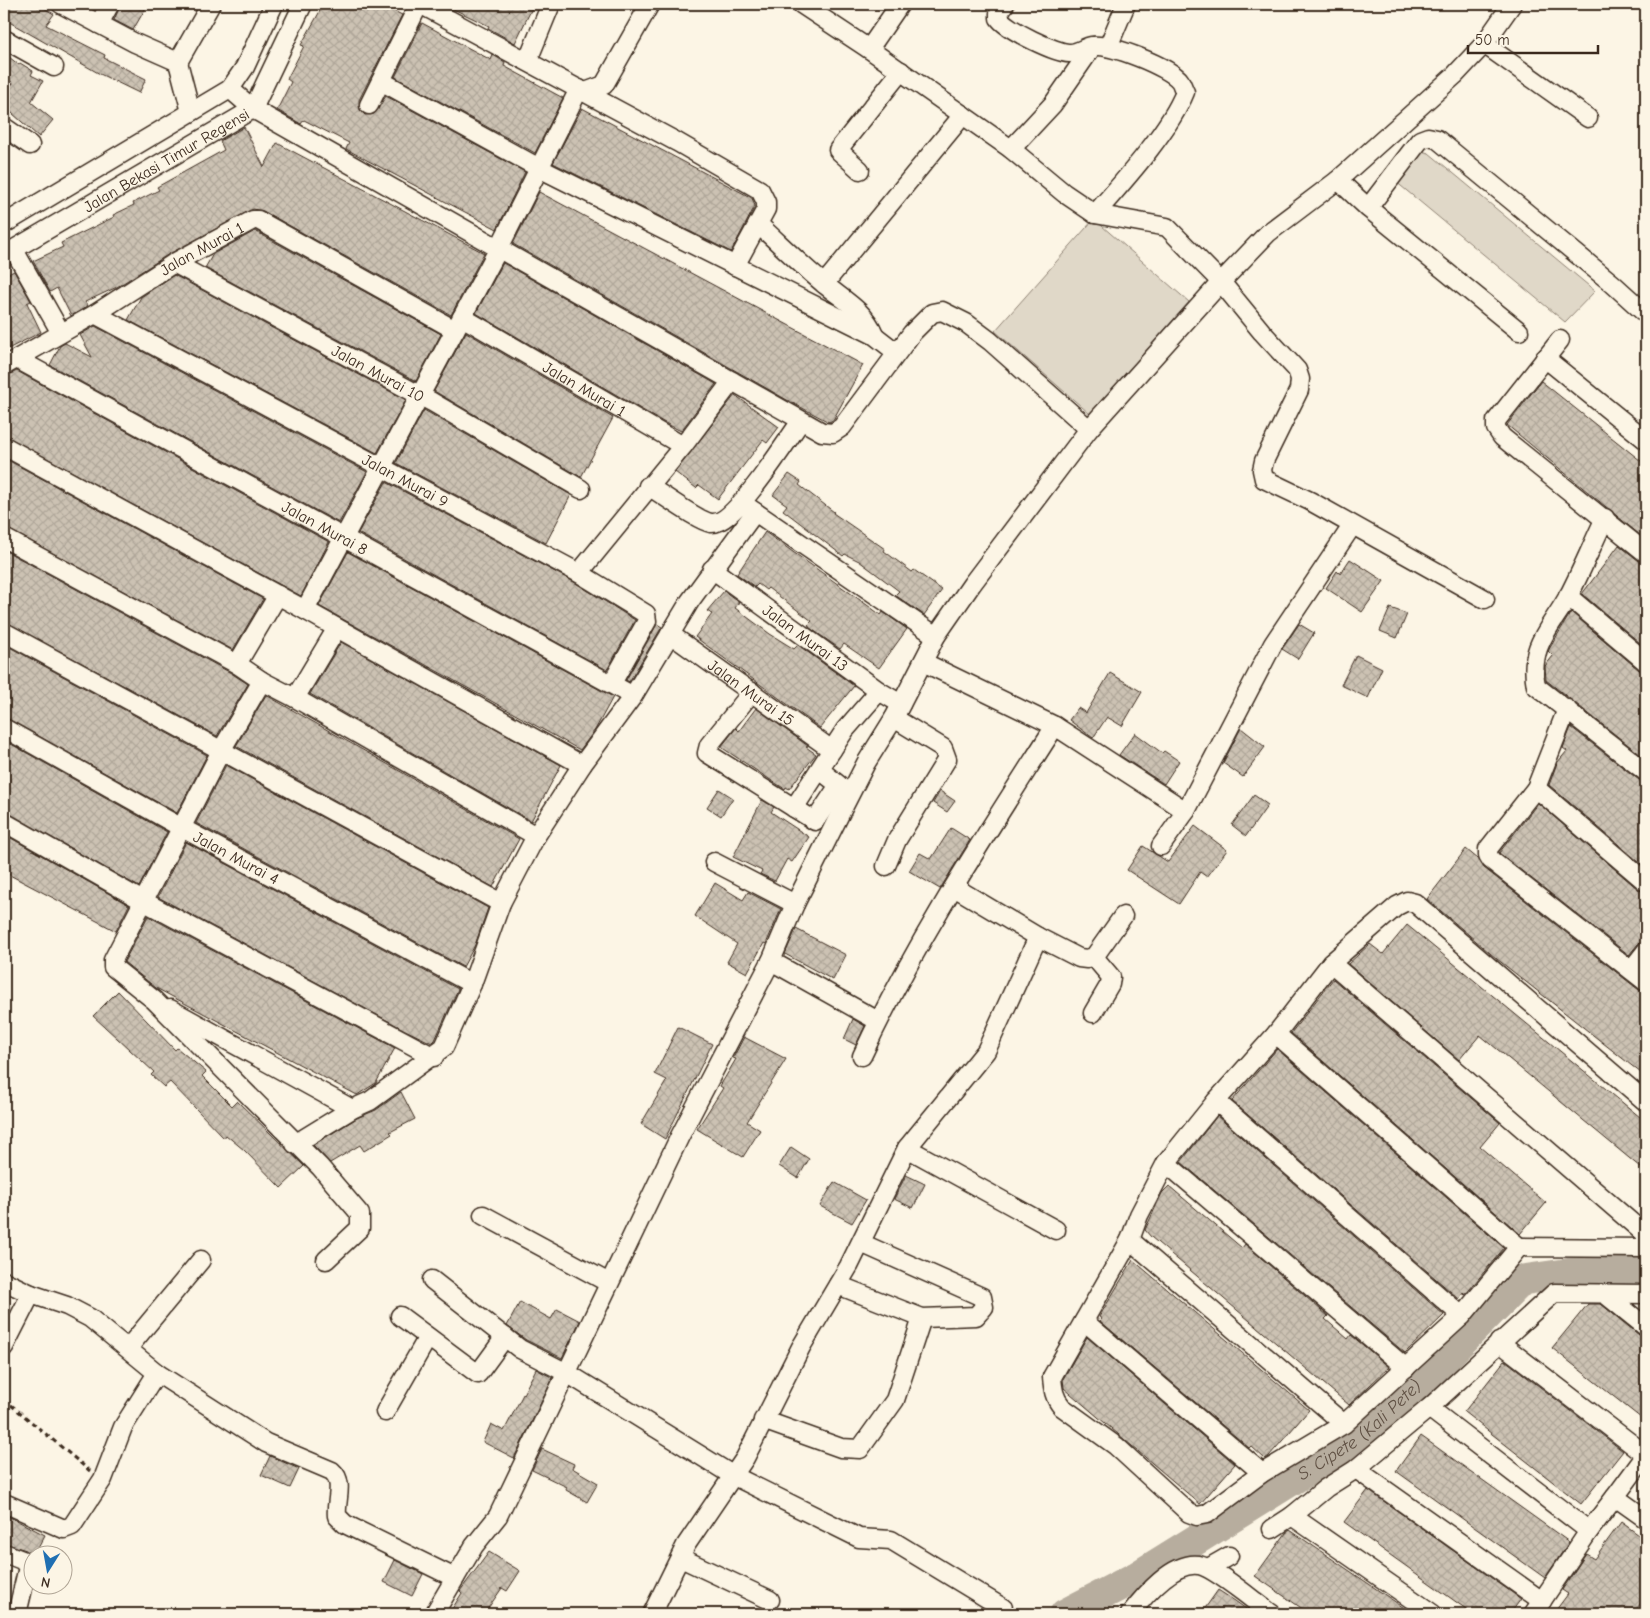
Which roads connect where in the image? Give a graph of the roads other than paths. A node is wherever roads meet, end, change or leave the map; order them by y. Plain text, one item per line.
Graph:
1 (61, 4) edge
2 (110, 4) edge
3 (211, 4) edge
4 (274, 4) edge
5 (303, 4) edge
6 (420, 4) edge
7 (552, 4) edge
8 (650, 4) edge
9 (801, 4) edge
10 (900, 4) edge
11 (1005, 4) edge
12 (1126, 4) edge
13 (1512, 4) edge
14 (99, 24) junction
15 (4, 39) edge
16 (1484, 44) junction
17 (1101, 46) junction
18 (869, 48) junction
19 (528, 60) junction
20 (178, 62) junction
21 (54, 67) dead end
22 (901, 71) junction
23 (381, 81) junction
24 (230, 89) junction
25 (582, 90) junction
26 (369, 106) dead end
27 (254, 110) junction
28 (191, 112) junction
29 (963, 115) junction
30 (1588, 118) dead end
31 (4, 127) edge
32 (30, 145) dead end
33 (1011, 149) junction
34 (539, 168) junction
35 (860, 170) dead end
36 (1338, 180) junction
37 (1368, 208) junction
38 (1095, 214) junction
39 (4, 224) edge
40 (758, 224) junction
41 (498, 248) junction
42 (9, 252) edge
43 (174, 264) junction
44 (735, 266) junction
45 (1221, 282) junction
46 (824, 284) junction
47 (96, 314) junction
48 (1646, 314) edge
49 (458, 323) junction
50 (1519, 331) dead end
51 (61, 333) junction
52 (874, 335) junction
53 (1560, 340) dead end
54 (896, 352) junction
55 (1545, 358) junction
56 (10, 362) edge
57 (732, 381) junction
58 (420, 395) junction
59 (801, 421) junction
60 (1089, 429) junction
61 (1646, 440) edge
62 (4, 446) edge
63 (683, 446) junction
64 (381, 466) junction
65 (648, 486) junction
66 (581, 489) dead end
67 (748, 507) junction
68 (1605, 518) junction
69 (1352, 526) junction
70 (4, 538) edge
71 (343, 539) junction
72 (1646, 553) edge
73 (712, 570) junction
74 (579, 573) junction
75 (278, 596) junction
76 (1568, 596) junction
77 (1485, 599) dead end
78 (305, 610) junction
79 (337, 628) junction
80 (4, 632) edge
81 (670, 634) junction
82 (936, 636) junction
83 (923, 662) junction
84 (1646, 662) edge
85 (237, 664) junction
86 (262, 681) junction
87 (612, 683) junction
88 (879, 691) junction
89 (752, 692) junction
90 (633, 696) junction
91 (295, 698) junction
92 (1567, 709) junction
93 (897, 711) junction
94 (1055, 726) junction
95 (4, 728) edge
96 (222, 749) junction
97 (832, 750) junction
98 (582, 765) junction
99 (820, 770) junction
100 (1646, 772) edge
101 (1536, 788) junction
102 (794, 808) junction
103 (1186, 810) junction
104 (4, 822) edge
105 (182, 828) junction
106 (536, 836) junction
107 (1161, 846) dead end
108 (714, 862) dead end
109 (886, 866) dead end
110 (1646, 882) edge
111 (954, 888) junction
112 (144, 901) junction
113 (501, 903) junction
114 (795, 904) junction
115 (1123, 916) dead end
116 (1038, 937) junction
117 (1646, 951) edge
118 (1094, 957) junction
119 (771, 961) junction
120 (1332, 963) junction
121 (1631, 970) junction
122 (1646, 982) edge
123 (472, 984) junction
124 (154, 1000) junction
125 (1093, 1013) dead end
126 (878, 1021) junction
127 (1276, 1034) junction
128 (862, 1056) dead end
129 (434, 1057) junction
130 (1216, 1101) junction
131 (1646, 1102) edge
132 (352, 1109) junction
133 (295, 1144) junction
134 (907, 1148) junction
135 (1166, 1163) junction
136 (483, 1215) dead end
137 (1056, 1230) dead end
138 (1646, 1235) edge
139 (1130, 1240) junction
140 (861, 1243) junction
141 (1519, 1246) junction
142 (1646, 1248) edge
143 (201, 1260) dead end
144 (326, 1260) dead end
145 (432, 1280) dead end
146 (4, 1281) edge
147 (609, 1283) junction
148 (838, 1285) junction
149 (31, 1294) junction
150 (1605, 1294) junction
151 (1646, 1294) edge
152 (400, 1316) dead end
153 (1462, 1316) junction
154 (922, 1318) junction
155 (1084, 1321) junction
156 (1646, 1327) edge
157 (428, 1337) junction
158 (505, 1337) junction
159 (1499, 1342) junction
160 (4, 1347) edge
161 (128, 1348) junction
162 (1406, 1368) junction
163 (156, 1373) junction
164 (567, 1373) junction
165 (1429, 1408) junction
166 (385, 1412) dead end
167 (763, 1420) junction
168 (1344, 1424) junction
169 (1356, 1469) junction
170 (1262, 1473) junction
171 (732, 1475) junction
172 (1615, 1497) junction
173 (4, 1503) edge
174 (1292, 1516) junction
175 (1646, 1519) edge
176 (1272, 1529) dead end
177 (1589, 1531) junction
178 (4, 1553) edge
179 (1230, 1556) dead end
180 (681, 1558) junction
181 (1208, 1568) junction
182 (454, 1578) junction
183 (770, 1600) dead end
184 (1003, 1608) dead end
185 (1537, 1608) edge
186 (438, 1613) edge
187 (17, 1614) edge
188 (652, 1614) edge
189 (1130, 1614) edge
190 (1272, 1614) edge
191 (1433, 1614) edge

1 - 14 street
2 - 14 street
3 - 20 street
4 - 24 street, Jalan Bekasi Timur Regensi
5 - 27 street, Jalan Bekasi Timur Regensi
6 - 19 street
6 - 23 street
7 - 19 street
8 - 25 street
9 - 18 street
10 - 18 street
11 - 17 street
12 - 17 street
13 - 16 street
14 - 20 street
15 - 21 street
16 - 30 street
16 - 36 street
17 - 33 street
17 - 38 street
18 - 22 street
19 - 25 street
20 - 28 street
22 - 29 street
22 - 35 street
23 - 26 street
23 - 34 street
24 - 27 street
24 - 28 street, Jalan Bekasi Timur Regensi
25 - 34 street
25 - 40 street
27 - 41 street
27 - 42 street, Jalan Bekasi Timur Regensi
28 - 39 street, Jalan Bekasi Timur Regensi
29 - 33 street
29 - 46 street
31 - 32 street
33 - 38 street
34 - 41 street
34 - 44 street
36 - 37 street
36 - 45 street
37 - 48 street
37 - 50 street
38 - 45 street
40 - 44 street
40 - 46 street
41 - 49 street
41 - 57 street
42 - 51 street
43 - 47 street, Jalan Murai 1
43 - 49 street, Jalan Murai 1
43 - 58 street, Jalan Murai 10
44 - 52 street
45 - 60 street
45 - 69 street
46 - 52 street
47 - 51 street, Jalan Murai 1
47 - 64 street, Jalan Murai 9
49 - 58 street
49 - 63 street, Jalan Murai 1
51 - 56 street, Jalan Murai 1
52 - 54 street
53 - 55 street
54 - 59 street
54 - 60 street
55 - 61 street
55 - 68 street
56 - 71 street, Jalan Murai 8
57 - 59 street
57 - 63 street
58 - 64 street
58 - 66 street, Jalan Murai 10
59 - 67 street
60 - 82 street
62 - 75 street
63 - 65 street
64 - 71 street
64 - 74 street, Jalan Murai 9
65 - 67 street
65 - 74 street
67 - 73 street
67 - 82 street
68 - 72 street
68 - 76 street
69 - 77 street
69 - 103 street
70 - 85 street
71 - 78 street
71 - 87 street, Jalan Murai 8
73 - 81 street
73 - 88 street, Jalan Murai 13
74 - 87 street, Jalan Murai 9
75 - 78 street
75 - 85 street
76 - 84 street
76 - 92 street
78 - 79 street
79 - 91 street
79 - 98 street
80 - 96 street
81 - 89 street, Jalan Murai 15
81 - 90 street
82 - 83 street
83 - 93 street
83 - 94 street
85 - 86 street
86 - 91 street
86 - 96 street
87 - 90 street, Jalan Murai 8
88 - 93 street, Jalan Murai 13
88 - 97 street
89 - 97 street, Jalan Murai 15
89 - 102 street
90 - 98 street
91 - 106 street
92 - 100 street
92 - 101 street
93 - 109 street, Jalan Murai 13
93 - 114 street
94 - 103 street
94 - 111 street
95 - 105 street, Jalan Murai 4
96 - 105 street
96 - 113 street
97 - 99 street
98 - 106 street
99 - 102 street
99 - 102 street
101 - 110 street
101 - 121 street
103 - 107 street
104 - 112 street
105 - 112 street
105 - 123 street, Jalan Murai 4
106 - 113 street
108 - 114 street
111 - 116 street
111 - 126 street
112 - 124 street
112 - 129 street
113 - 123 street
114 - 119 street
115 - 118 street
116 - 118 street
116 - 134 street
117 - 121 street
118 - 125 street
119 - 126 street
119 - 147 street
120 - 127 street
120 - 131 street
120 - 138 street
121 - 122 street
123 - 129 street
124 - 132 street
124 - 133 street
126 - 128 street
127 - 130 street
127 - 141 street
129 - 132 street
130 - 135 street
130 - 153 street
132 - 133 street
133 - 144 street
134 - 137 street
134 - 140 street
135 - 139 street
135 - 162 street
136 - 147 street
139 - 155 street
139 - 168 street
140 - 148 street
140 - 154 street
141 - 142 street
141 - 153 street
143 - 161 street
145 - 158 street
146 - 149 street
147 - 164 street
148 - 154 street
148 - 167 street
149 - 160 street
149 - 161 street
150 - 151 street
150 - 156 street
150 - 159 street
152 - 157 street
153 - 162 street
154 - 167 street
155 - 170 street
155 - 170 street
157 - 158 street
157 - 166 street
158 - 164 street
159 - 165 street
159 - 172 street
161 - 163 street
162 - 168 street
163 - 173 street
163 - 182 street
164 - 171 street
164 - 182 street
165 - 169 street
165 - 177 street
167 - 171 street
168 - 170 street
169 - 174 street
169 - 185 street
171 - 180 street
171 - 184 street
172 - 175 street
172 - 177 street
174 - 176 street
174 - 191 street
177 - 185 street
178 - 187 street
179 - 181 street
180 - 183 street
180 - 188 street
181 - 189 street
181 - 190 street
182 - 186 street

